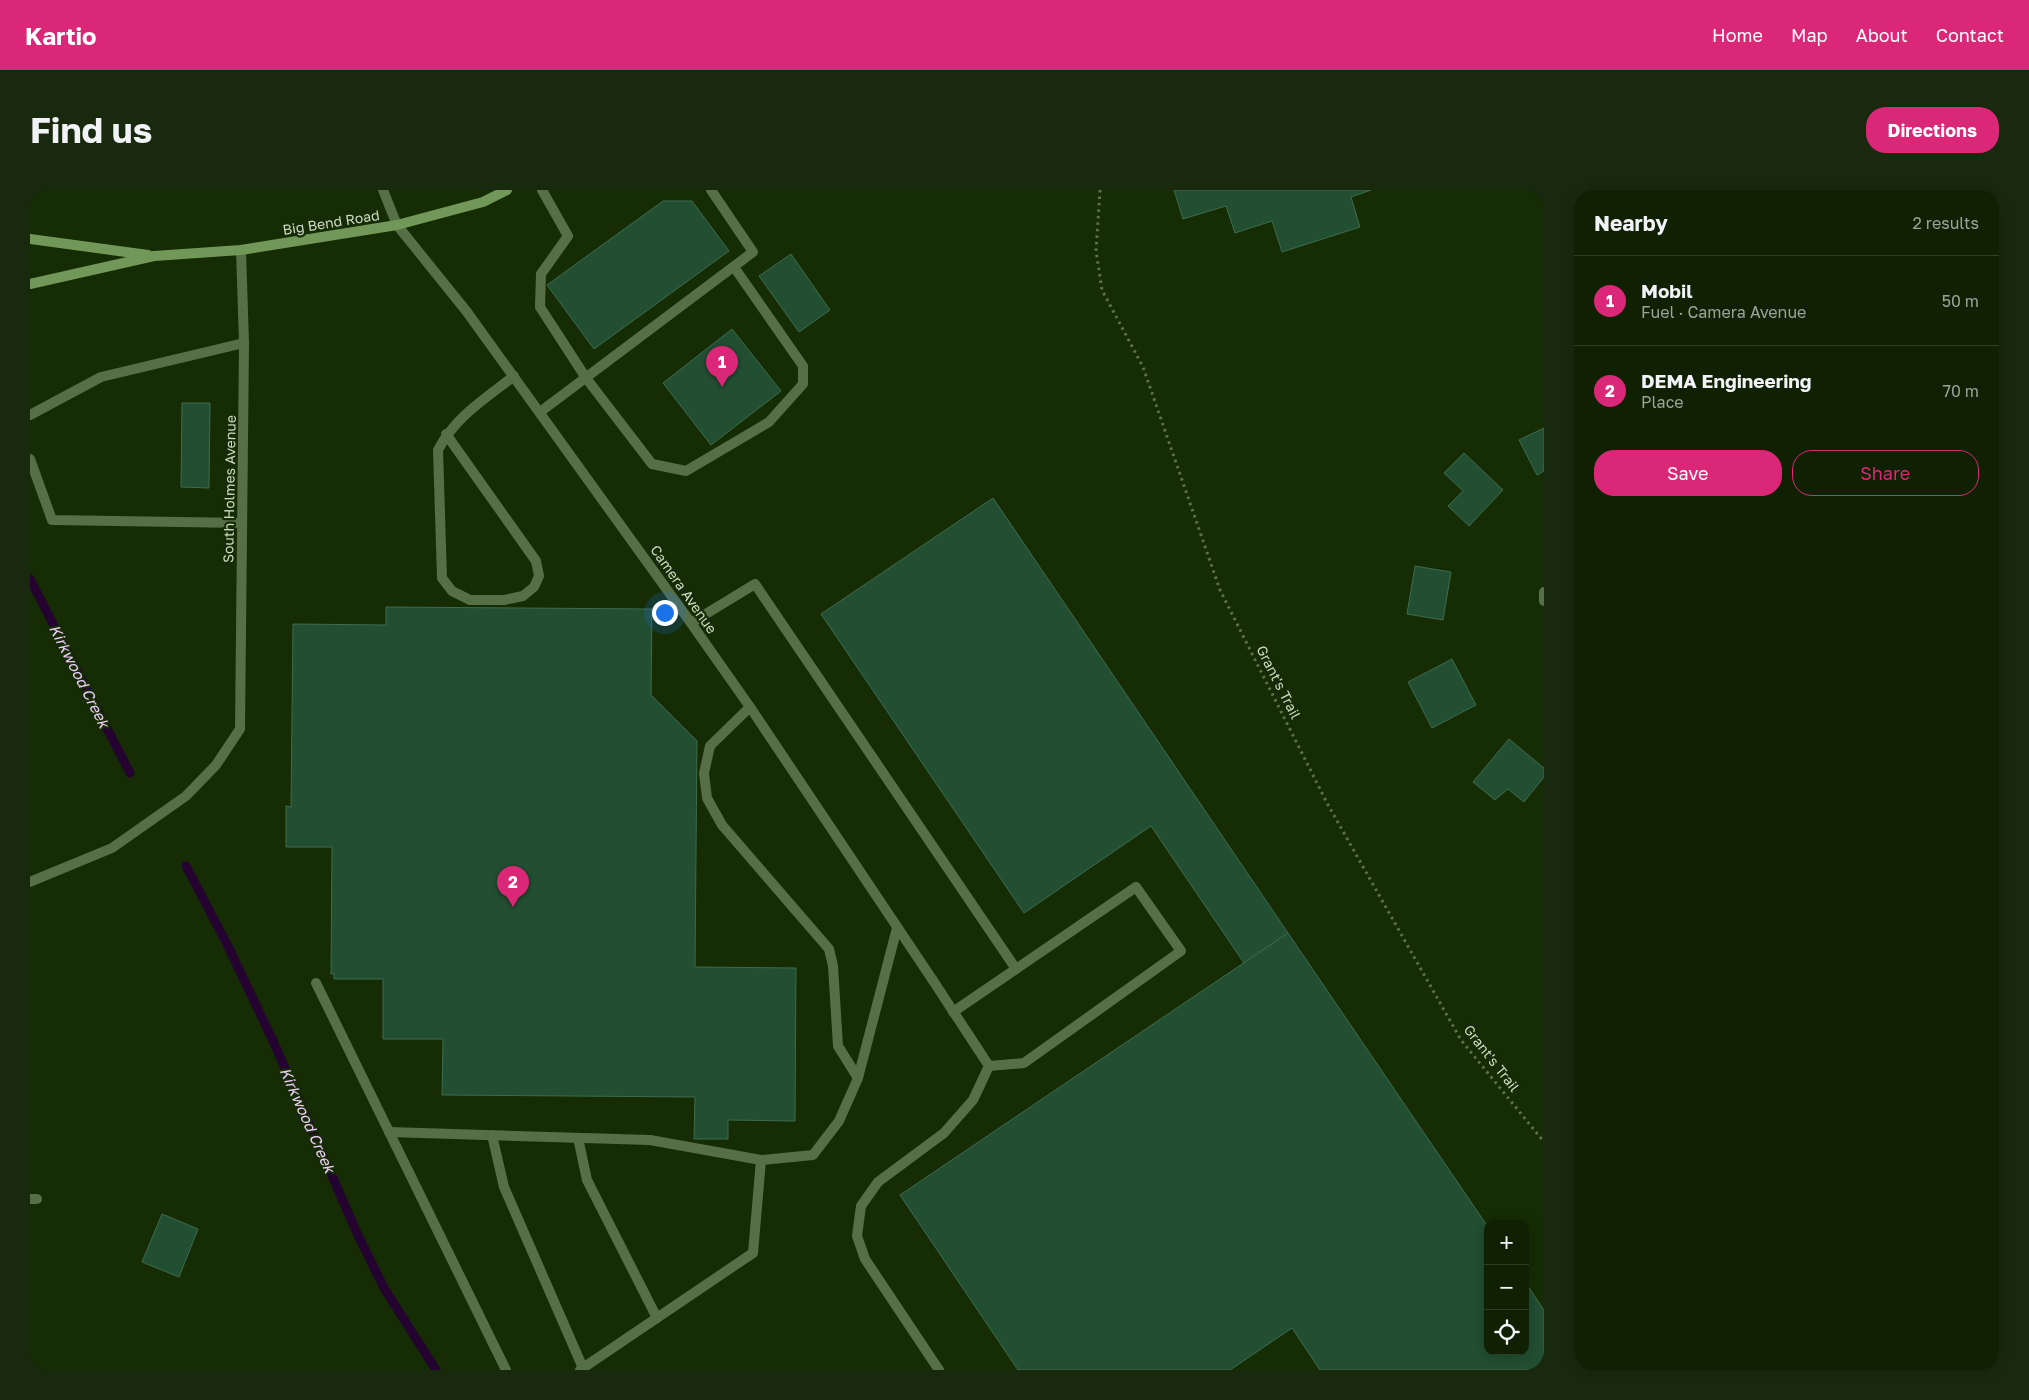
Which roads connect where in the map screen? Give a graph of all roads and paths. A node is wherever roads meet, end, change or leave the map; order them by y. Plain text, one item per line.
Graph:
1 (383, 190) edge
2 (507, 190) edge
3 (542, 190) edge
4 (711, 190) edge
5 (1100, 190) edge
6 (397, 225) junction
7 (30, 239) edge
8 (241, 250) junction
9 (154, 256) junction
10 (734, 267) junction
11 (30, 284) edge
12 (244, 343) junction
13 (514, 376) junction
14 (586, 378) junction
15 (540, 412) junction
16 (30, 414) edge
17 (446, 434) junction
18 (30, 459) edge
19 (242, 523) junction
20 (1544, 592) edge
21 (1544, 601) edge
22 (692, 623) junction
23 (750, 707) junction
24 (30, 882) edge
25 (897, 928) junction
26 (1016, 970) junction
27 (316, 983) dead end
28 (954, 1012) junction
29 (990, 1066) junction
30 (858, 1078) junction
31 (389, 1132) junction
32 (492, 1135) junction
33 (578, 1138) junction
34 (1544, 1142) edge
35 (761, 1160) junction
36 (657, 1318) junction
37 (582, 1369) edge
38 (506, 1370) edge
39 (939, 1370) edge

1 - 6 street
2 - 6 main road, Big Bend Road
3 - 14 street
4 - 10 street
5 - 34 path, Grant's Trail
6 - 8 main road, Big Bend Road
6 - 13 street, Camera Avenue
7 - 9 main road, Big Bend Road
8 - 9 main road, Big Bend Road
8 - 12 street, South Holmes Avenue
9 - 11 main road, Big Bend Road
10 - 14 street
10 - 14 street
12 - 16 street
12 - 19 street, South Holmes Avenue
13 - 15 street, Camera Avenue
13 - 17 street
14 - 15 street
15 - 22 street, Camera Avenue
17 - 17 street
18 - 19 street
19 - 24 street, South Holmes Avenue
20 - 21 street
22 - 23 street, Camera Avenue
22 - 26 street
23 - 25 street, Camera Avenue
23 - 30 street
25 - 28 street, Camera Avenue
25 - 30 street
26 - 28 street
26 - 29 street
27 - 31 street
28 - 29 street, Camera Avenue
29 - 39 street
30 - 35 street
31 - 32 street
31 - 38 street
32 - 33 street
32 - 37 street
33 - 35 street
33 - 36 street
35 - 36 street
36 - 37 street

